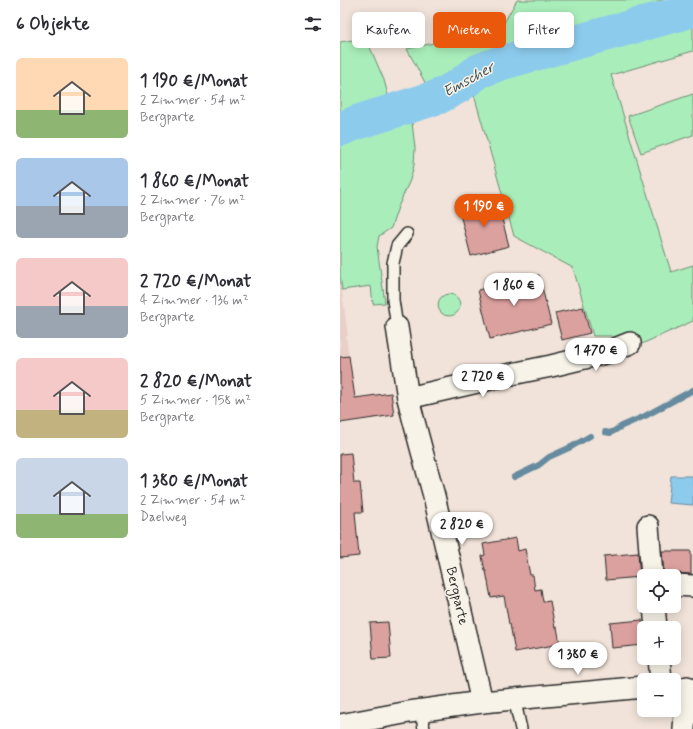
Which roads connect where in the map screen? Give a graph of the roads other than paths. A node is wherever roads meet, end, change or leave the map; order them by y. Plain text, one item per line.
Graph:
1 (407, 234) dead end
2 (397, 328) joint
3 (630, 343) dead end
4 (408, 398) junction
5 (648, 526) dead end
6 (651, 569) edge
7 (681, 585) edge
8 (693, 586) edge
9 (685, 687) edge
10 (637, 688) edge
11 (514, 698) junction
12 (482, 702) junction
13 (423, 720) edge
14 (340, 725) edge
15 (521, 729) edge
16 (684, 729) edge

1 - 2 lane
2 - 4 street, Bergparte
3 - 4 street
4 - 12 street, Bergparte
5 - 6 street
7 - 8 street
9 - 16 street
10 - 11 street
11 - 12 street
11 - 15 lane
12 - 13 street
13 - 14 street

